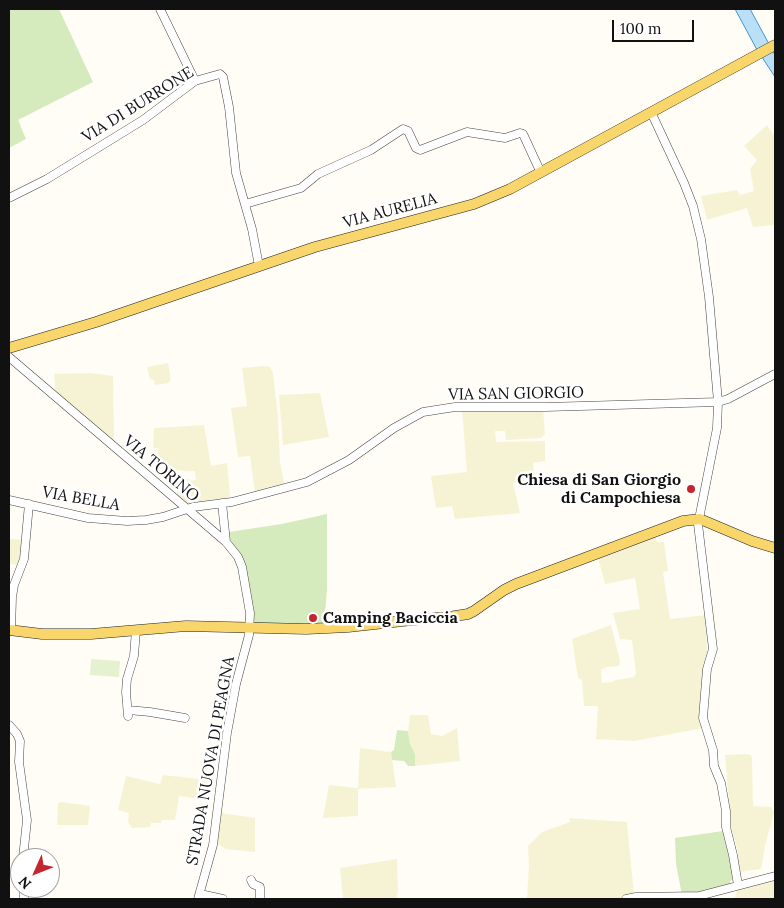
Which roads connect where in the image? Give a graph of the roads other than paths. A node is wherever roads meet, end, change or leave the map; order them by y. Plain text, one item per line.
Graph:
1 (160, 9) edge
2 (773, 46) edge
3 (195, 81) junction
4 (651, 112) junction
5 (540, 173) junction
6 (9, 198) edge
7 (246, 204) junction
8 (259, 266) junction
9 (9, 348) edge
10 (9, 357) edge
11 (775, 374) edge
12 (718, 402) junction
13 (9, 500) edge
14 (222, 503) junction
15 (29, 504) junction
16 (187, 509) junction
17 (700, 520) junction
18 (226, 542) junction
19 (775, 548) edge
20 (250, 627) junction
21 (10, 630) edge
22 (136, 630) junction
23 (185, 718) dead end
24 (9, 725) edge
25 (24, 848) edge
26 (775, 876) edge
27 (251, 880) dead end
28 (738, 885) junction
29 (199, 896) edge
30 (223, 899) edge
31 (260, 899) edge
32 (626, 899) edge

1 - 3 street
2 - 4 main road, VIA AURELIA
3 - 6 street, VIA DI BURRONE
3 - 7 street, VIA DI BURRONE
4 - 5 main road, VIA AURELIA
4 - 12 street
5 - 7 street
5 - 8 main road, VIA AURELIA
7 - 8 street, VIA DI BURRONE
8 - 9 main road, VIA AURELIA
10 - 16 street, VIA TORINO
11 - 12 street
12 - 14 street, VIA SAN GIORGIO
12 - 17 street
13 - 15 street, VIA BELLA
14 - 16 street, VIA SAN GIORGIO
14 - 18 street
15 - 16 street, VIA BELLA
15 - 21 street, VIA BELLA
16 - 18 street, VIA TORINO
17 - 19 main road
17 - 20 main road
17 - 28 street
18 - 20 street, VIA TORINO
20 - 22 main road
20 - 29 street, STRADA NUOVA DI PEAGNA
21 - 22 main road
22 - 23 street
24 - 25 street
26 - 28 street
27 - 31 street
28 - 32 street
29 - 30 street

